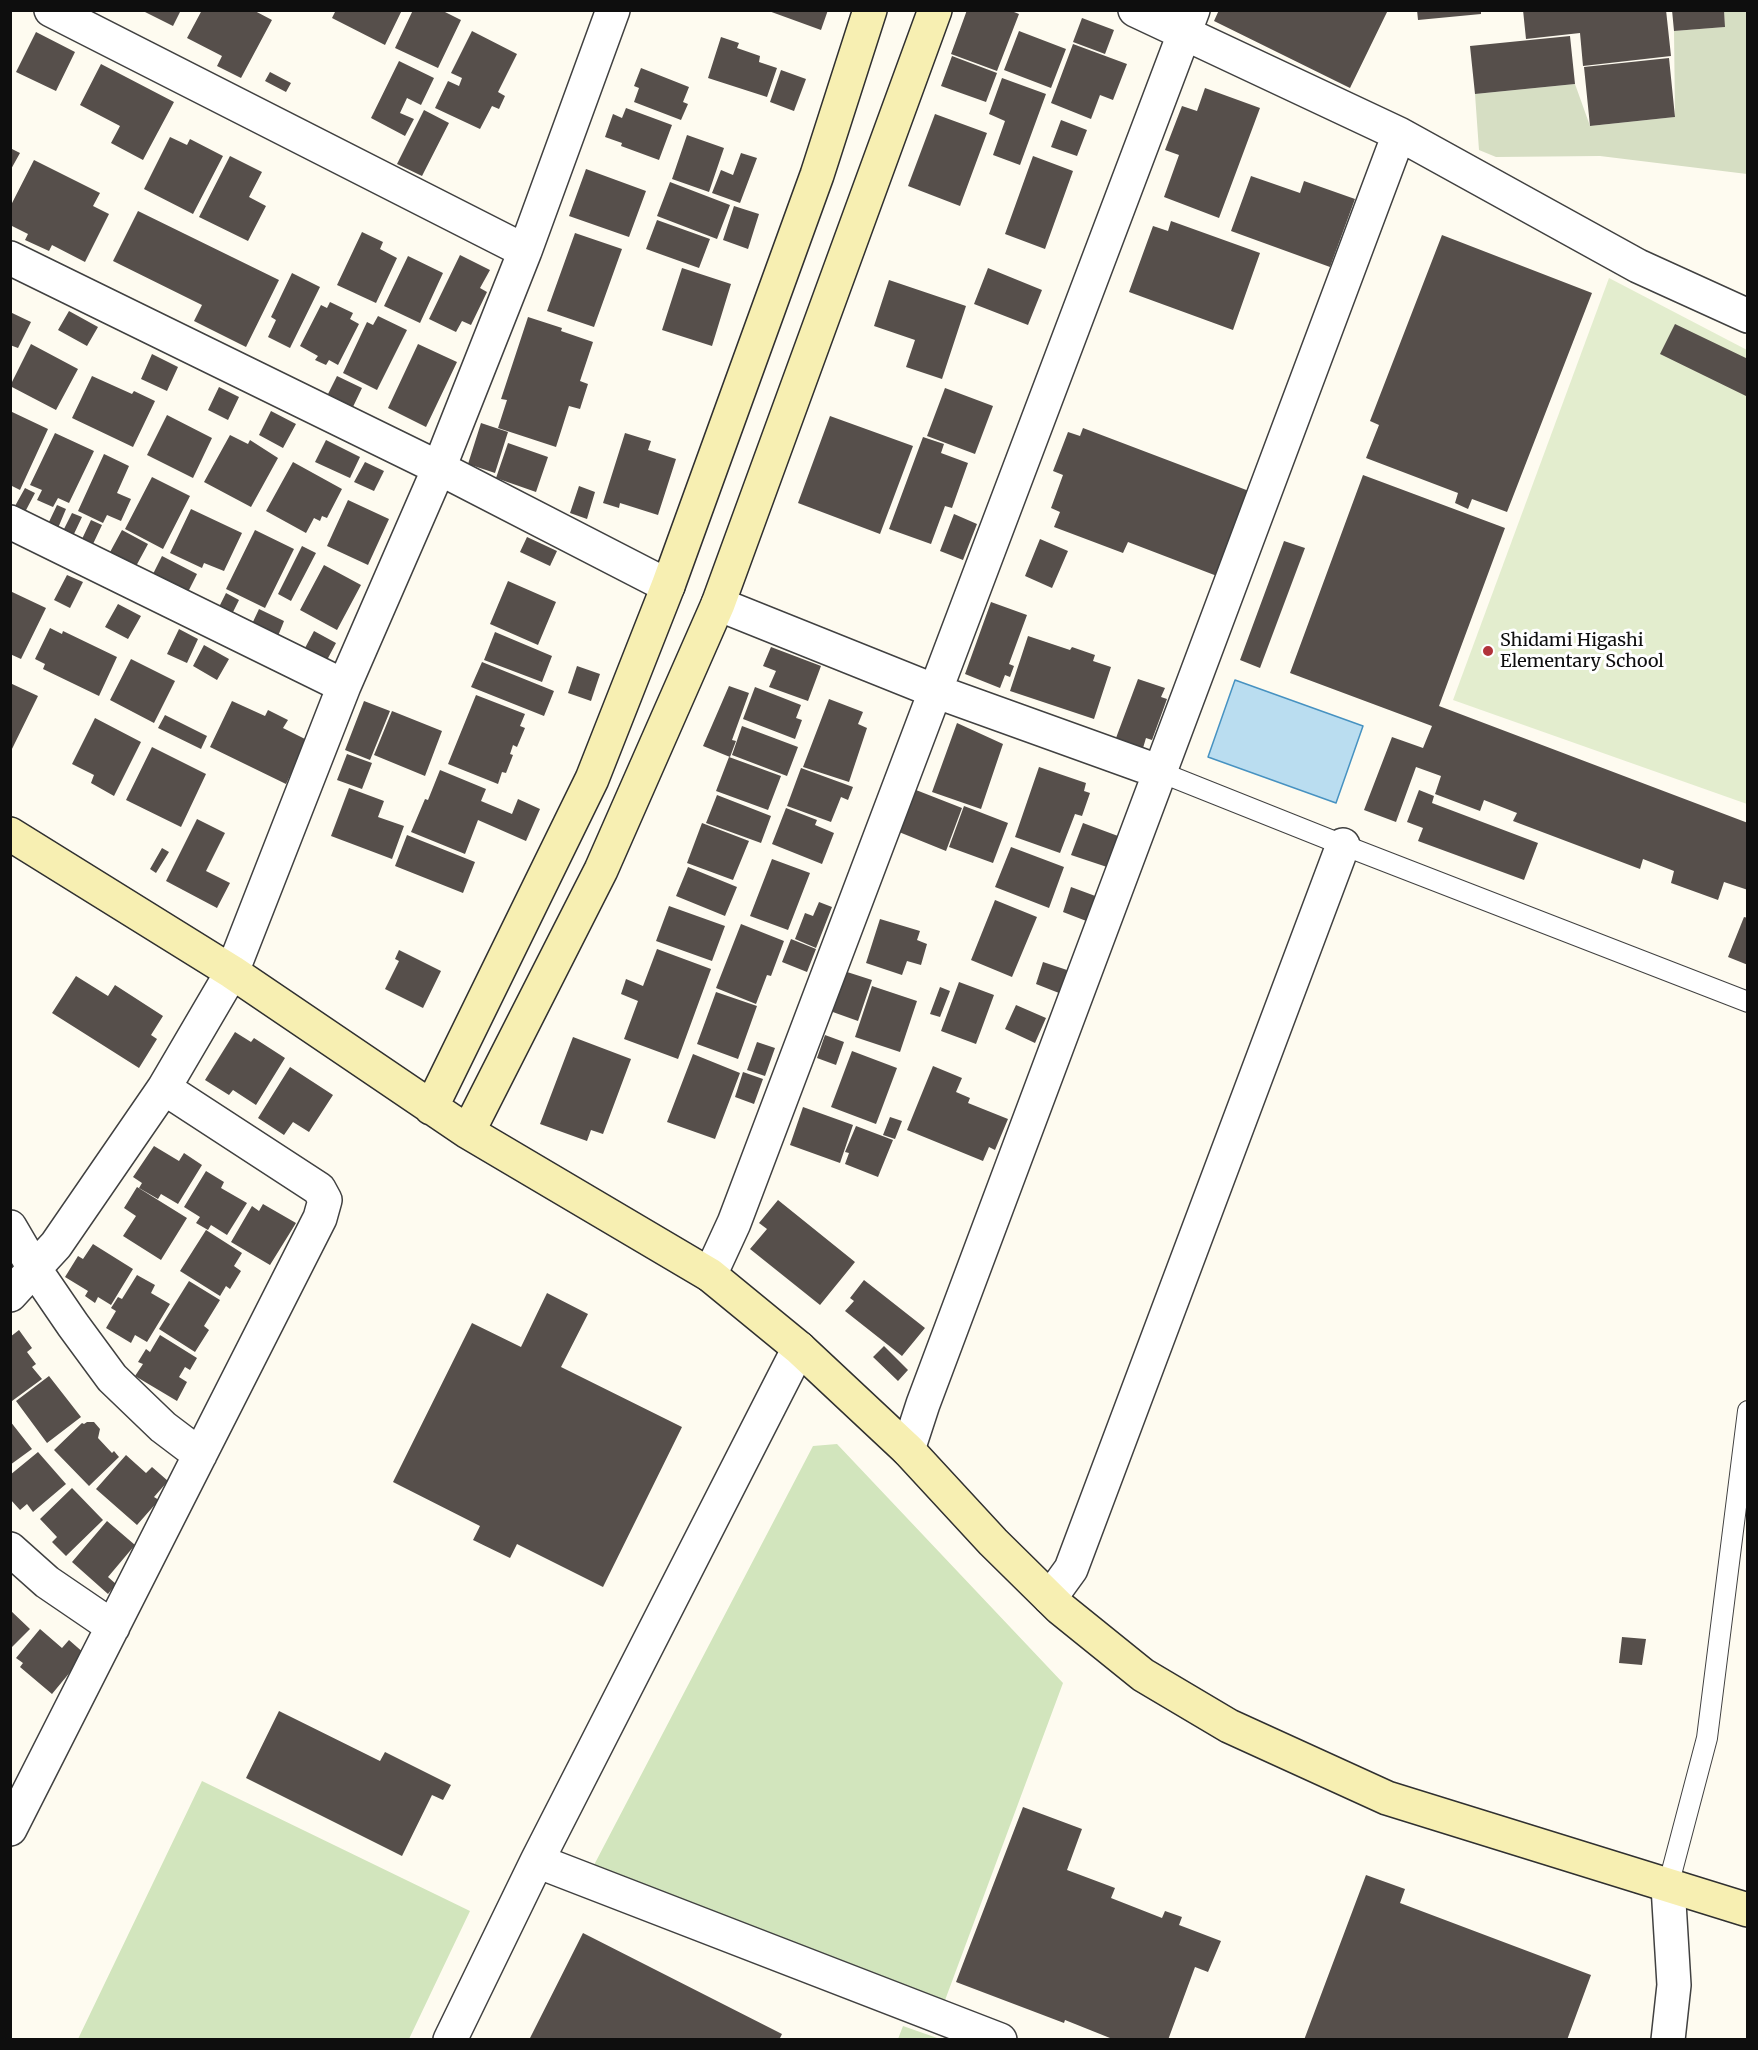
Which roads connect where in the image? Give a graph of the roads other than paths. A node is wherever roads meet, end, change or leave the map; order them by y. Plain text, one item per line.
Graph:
1 (51, 10) edge
2 (870, 10) edge
3 (935, 10) edge
4 (1135, 10) edge
5 (606, 13) edge
6 (1188, 22) edge
7 (1399, 134) junction
8 (525, 251) junction
9 (10, 258) edge
10 (1748, 316) edge
11 (439, 468) junction
12 (10, 522) edge
13 (668, 586) junction
14 (718, 604) junction
15 (344, 686) junction
16 (934, 690) junction
17 (1160, 772) junction
18 (10, 834) edge
19 (1343, 845) junction
20 (232, 972) junction
21 (1748, 1002) edge
22 (164, 1088) junction
23 (431, 1108) junction
24 (468, 1132) junction
25 (10, 1227) edge
26 (33, 1268) junction
27 (710, 1275) junction
28 (10, 1295) edge
29 (799, 1348) junction
30 (1748, 1411) edge
31 (908, 1450) junction
32 (200, 1455) junction
33 (10, 1549) edge
34 (1050, 1598) junction
35 (113, 1627) junction
36 (18, 1791) edge
37 (10, 1829) edge
38 (537, 1861) junction
39 (1668, 1886) junction
40 (1748, 1910) edge
41 (450, 2040) edge
42 (1000, 2040) edge
43 (1668, 2040) edge

1 - 8 street
2 - 13 street
3 - 14 street
4 - 6 street
5 - 8 street
6 - 7 street
6 - 16 street
7 - 10 street
7 - 17 street
8 - 11 street
9 - 11 street
11 - 13 street
11 - 15 street
12 - 15 street
13 - 23 street
14 - 16 street
14 - 24 street
15 - 20 street
16 - 17 street
16 - 27 street
17 - 19 lane
17 - 31 street
18 - 20 street
19 - 21 lane
19 - 34 street
20 - 22 street
20 - 23 street
22 - 26 street
22 - 32 street
23 - 24 street
24 - 27 street
25 - 26 street
26 - 28 street
26 - 32 street
27 - 29 street
29 - 31 street
29 - 38 street
30 - 39 lane
31 - 34 street
32 - 35 street
33 - 35 street
34 - 39 street
35 - 36 street
36 - 37 street
38 - 41 street
38 - 42 street
39 - 40 street
39 - 43 street

